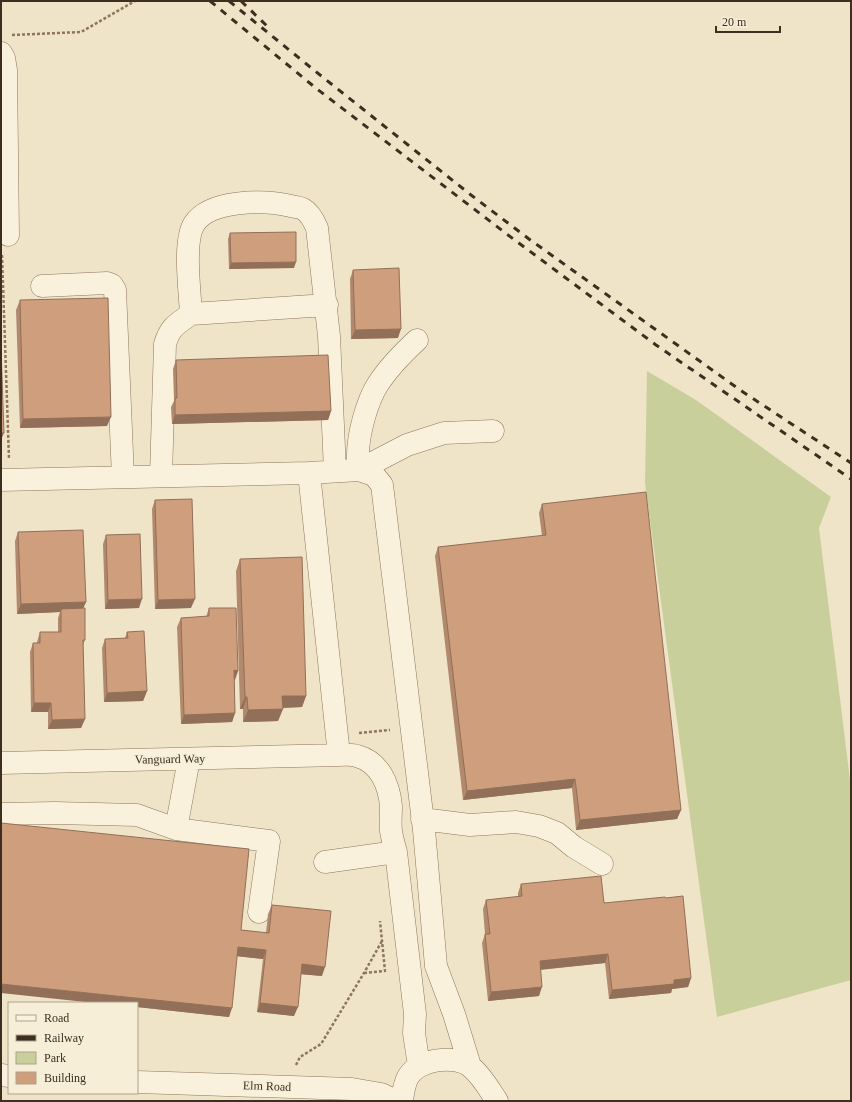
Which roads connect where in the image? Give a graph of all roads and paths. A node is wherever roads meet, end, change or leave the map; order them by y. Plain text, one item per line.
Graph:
1 (135, 1) edge
2 (5, 46) edge
3 (4, 136) edge
4 (8, 235) joint
5 (42, 286) dead end
6 (327, 305) junction
7 (191, 314) junction
8 (417, 340) dead end
9 (492, 431) dead end
10 (359, 470) junction
11 (335, 471) junction
12 (308, 473) junction
13 (162, 476) junction
14 (123, 477) junction
15 (5, 480) edge
16 (410, 728) junction
17 (338, 745) junction
18 (188, 759) junction
19 (1, 763) edge
20 (1, 814) edge
21 (423, 825) junction
22 (176, 829) junction
23 (393, 842) junction
24 (325, 862) dead end
25 (602, 864) dead end
26 (259, 912) dead end
27 (382, 940) dead end
28 (385, 971) dead end
29 (364, 973) junction
30 (419, 1066) junction
31 (470, 1066) junction
32 (138, 1082) edge
33 (285, 1087) junction
34 (396, 1101) edge
35 (402, 1101) edge
36 (497, 1101) edge

1 - 2 path
2 - 3 street
3 - 4 street
4 - 15 path
5 - 14 street
6 - 7 street
6 - 7 street
6 - 11 street
7 - 13 street
8 - 10 street
9 - 10 street
10 - 11 street
10 - 16 street
11 - 12 street
12 - 13 street
12 - 17 street
13 - 14 street
14 - 15 street
16 - 17 path
16 - 21 street
17 - 18 street, Vanguard Way
17 - 23 street, Vanguard Way
18 - 19 street, Vanguard Way
18 - 22 street
20 - 22 street
21 - 23 street
21 - 25 street
21 - 31 street
22 - 26 street
23 - 24 street
23 - 30 street, Vanguard Way
27 - 29 path
28 - 29 path
29 - 33 path
30 - 31 street
30 - 35 street
31 - 36 street
32 - 33 street, Elm Road
33 - 34 street, Elm Road

